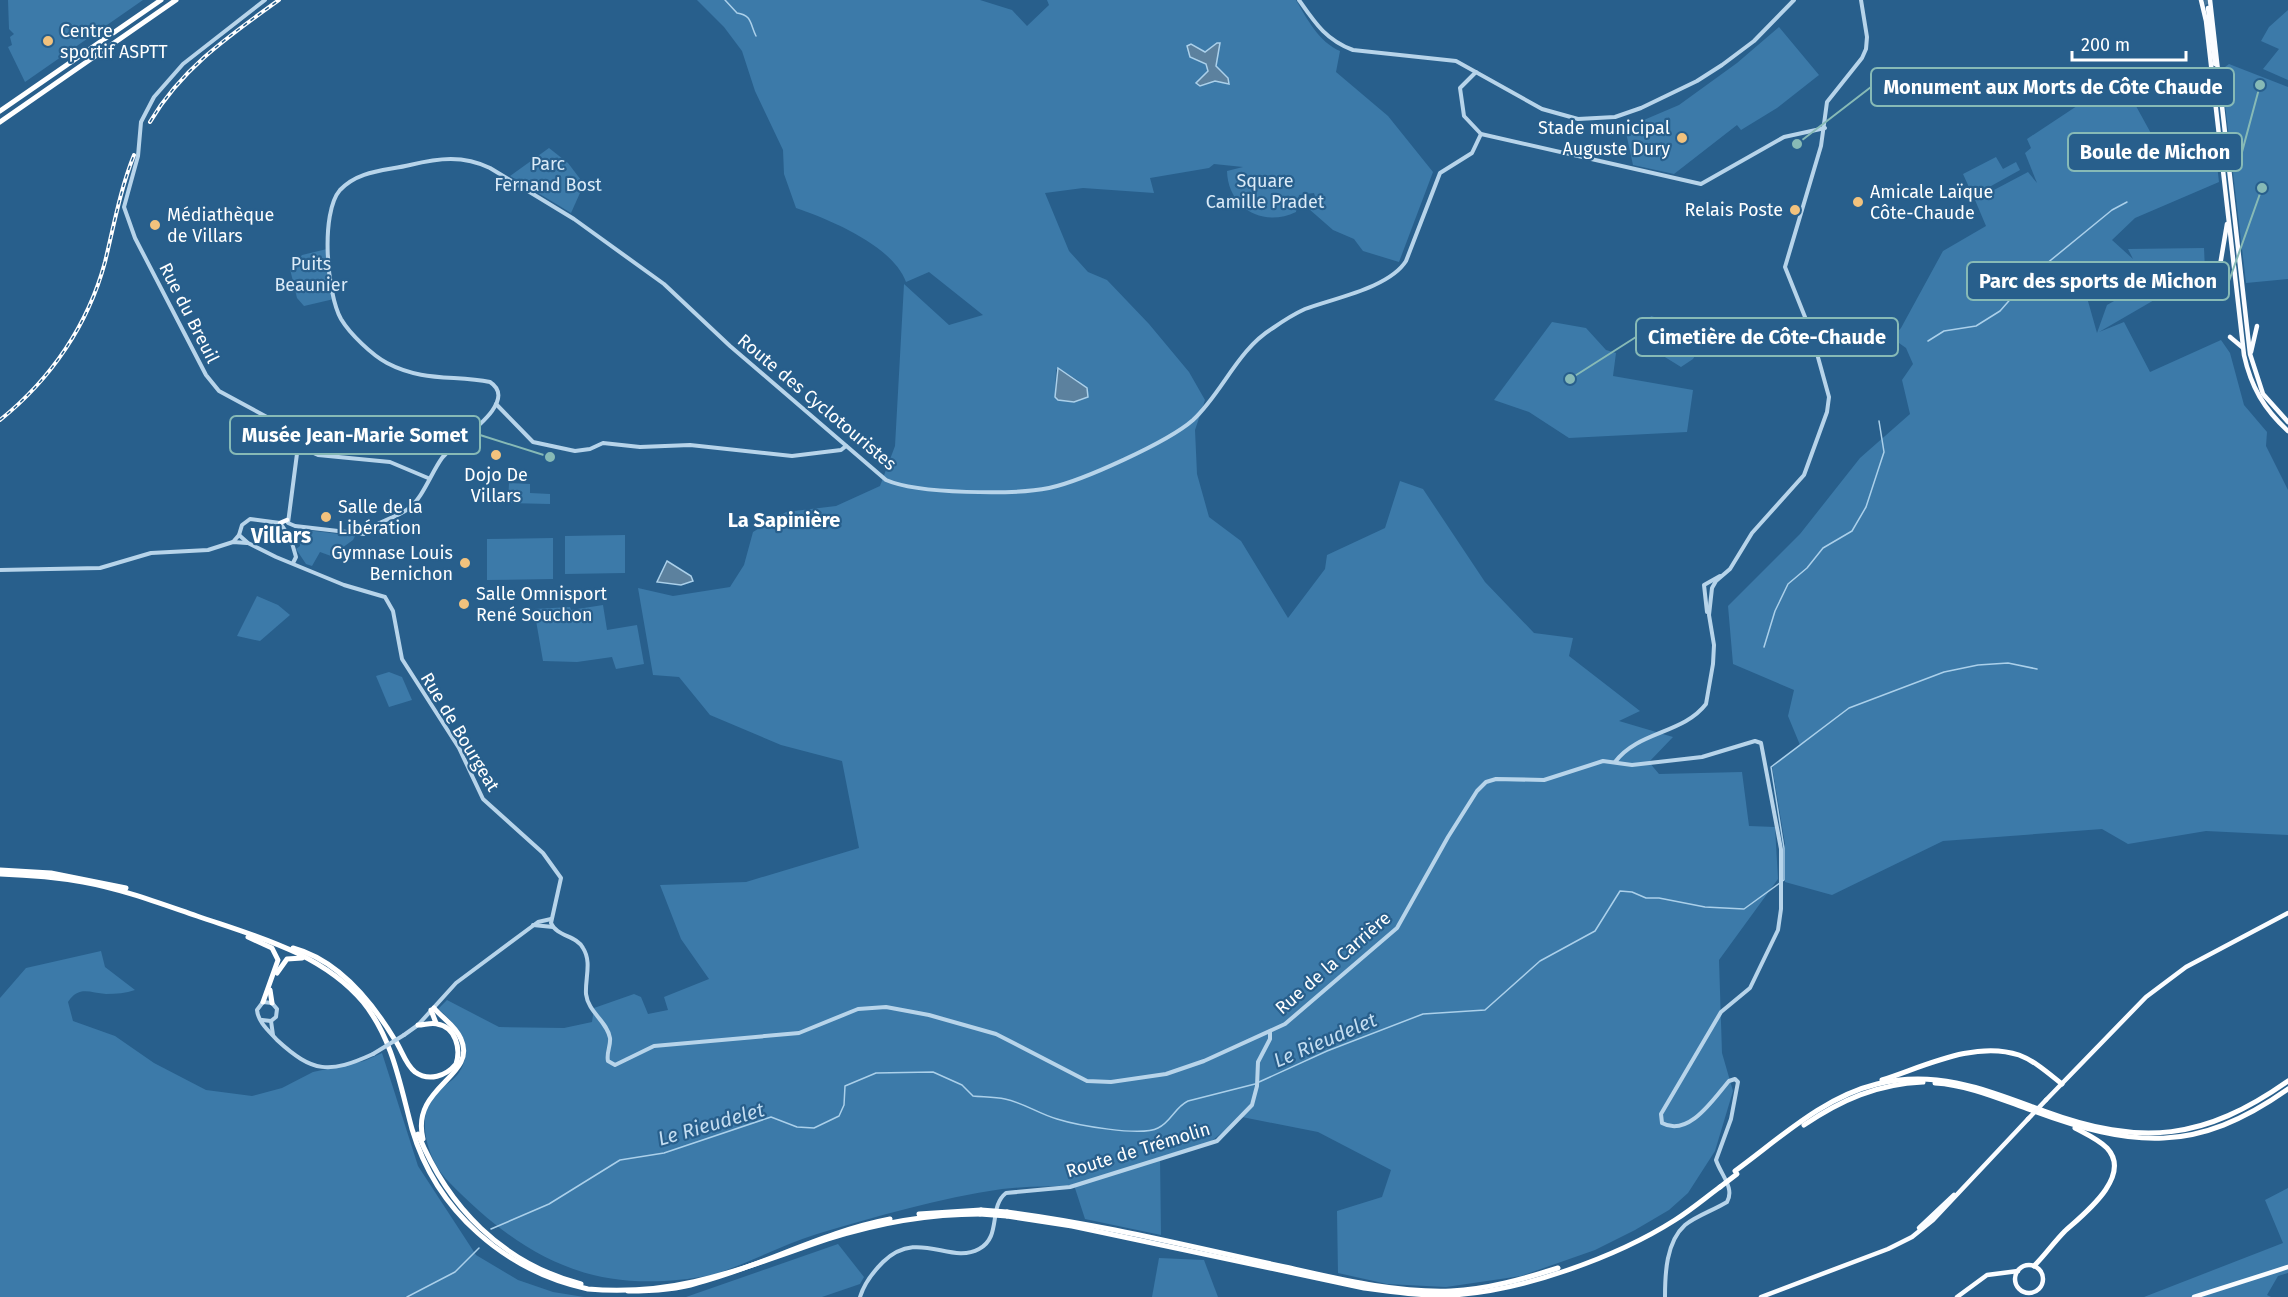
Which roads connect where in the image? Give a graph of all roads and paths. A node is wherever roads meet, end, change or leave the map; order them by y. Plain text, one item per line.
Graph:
1 (161, 0) edge
2 (176, 0) edge
3 (265, 0) edge
4 (1299, 0) edge
5 (1794, 0) edge
6 (1862, 0) edge
7 (2210, 0) tunnel mouth
8 (2203, 1) tunnel mouth
9 (2208, 8) tunnel mouth
10 (2214, 57) junction
11 (1476, 72) junction
12 (0, 111) edge
13 (0, 122) edge
14 (1825, 128) junction
15 (1481, 134) junction
16 (2228, 218) junction
17 (2216, 289) dead end
18 (2257, 326) dead end
19 (2230, 338) dead end
20 (2243, 349) junction
21 (2250, 354) junction
22 (496, 404) junction
23 (2288, 422) edge
24 (2288, 431) edge
25 (298, 446) junction
26 (846, 446) junction
27 (428, 478) junction
28 (287, 520) junction
29 (280, 523) junction
30 (295, 526) junction
31 (289, 533) junction
32 (239, 535) junction
33 (233, 542) junction
34 (248, 543) junction
35 (296, 557) junction
36 (293, 563) junction
37 (304, 567) junction
38 (0, 570) edge
39 (1722, 575) junction
40 (1709, 615) junction
41 (1616, 762) junction
42 (0, 872) edge
43 (2288, 913) edge
44 (551, 919) junction
45 (222, 925) junction
46 (533, 925) junction
47 (553, 927) junction
48 (292, 948) junction
49 (323, 967) junction
50 (263, 1002) junction
51 (272, 1003) junction
52 (432, 1009) junction
53 (262, 1020) junction
54 (271, 1021) junction
55 (436, 1023) junction
56 (418, 1025) junction
57 (1270, 1032) junction
58 (273, 1036) junction
59 (2288, 1081) edge
60 (2061, 1084) junction
61 (2288, 1089) edge
62 (1857, 1090) junction
63 (2066, 1123) junction
64 (432, 1166) junction
65 (1736, 1173) junction
66 (980, 1212) junction
67 (2034, 1266) junction
68 (2288, 1267) edge
69 (2018, 1271) junction
70 (2003, 1273) junction
71 (2015, 1279) junction
72 (2036, 1294) edge
73 (1774, 1295) edge
74 (2029, 1295) edge
75 (860, 1297) edge
76 (1665, 1297) edge
77 (1761, 1297) edge
78 (1957, 1297) edge
79 (2194, 1297) edge

1 - 12 highway
2 - 13 highway
3 - 25 street, Rue du Breuil
4 - 11 street
5 - 11 street
6 - 14 street
7 - 10 main road
8 - 10 main road
9 - 10 main road
10 - 16 main road
10 - 21 main road
11 - 15 street
14 - 15 street
14 - 39 street
15 - 26 street, Route des Cyclotouristes
16 - 17 main road
16 - 20 main road
18 - 21 main road
19 - 20 main road
20 - 24 main road
21 - 23 main road
22 - 26 street
22 - 26 street, Route des Cyclotouristes
22 - 27 street
25 - 27 street
25 - 28 street
27 - 30 street
28 - 29 main road
28 - 30 street
29 - 31 street
29 - 32 street
30 - 31 street
31 - 35 street
32 - 33 street
32 - 34 street
33 - 34 street
33 - 38 street
34 - 36 street
35 - 36 street
35 - 37 street
36 - 37 street
37 - 44 street, Rue de Bourgeat
39 - 40 street
39 - 40 street
40 - 41 street
41 - 57 street, Rue de la Carrière
41 - 76 street, Rue de la Carrière
42 - 45 highway
42 - 48 highway
43 - 60 main road
44 - 46 street
44 - 47 street
45 - 49 highway
45 - 50 highway
46 - 47 street
46 - 52 street
47 - 57 street
48 - 55 highway
48 - 64 highway
49 - 51 highway
49 - 66 highway
50 - 51 street
50 - 53 street
51 - 54 street
52 - 55 highway
52 - 56 street
52 - 64 highway
53 - 54 street
53 - 58 street
54 - 58 street
55 - 56 highway
56 - 58 street, bridge
57 - 75 street, Route de Trémolin
59 - 62 highway
60 - 62 highway
60 - 73 main road, bridge
61 - 63 highway
62 - 65 highway
63 - 65 highway
63 - 67 highway
64 - 66 highway
65 - 66 highway, bridge
67 - 69 main road
67 - 72 main road
68 - 79 main road
69 - 70 main road
69 - 71 main road
70 - 71 main road
70 - 78 main road
71 - 74 main road
72 - 74 main road
73 - 77 main road

